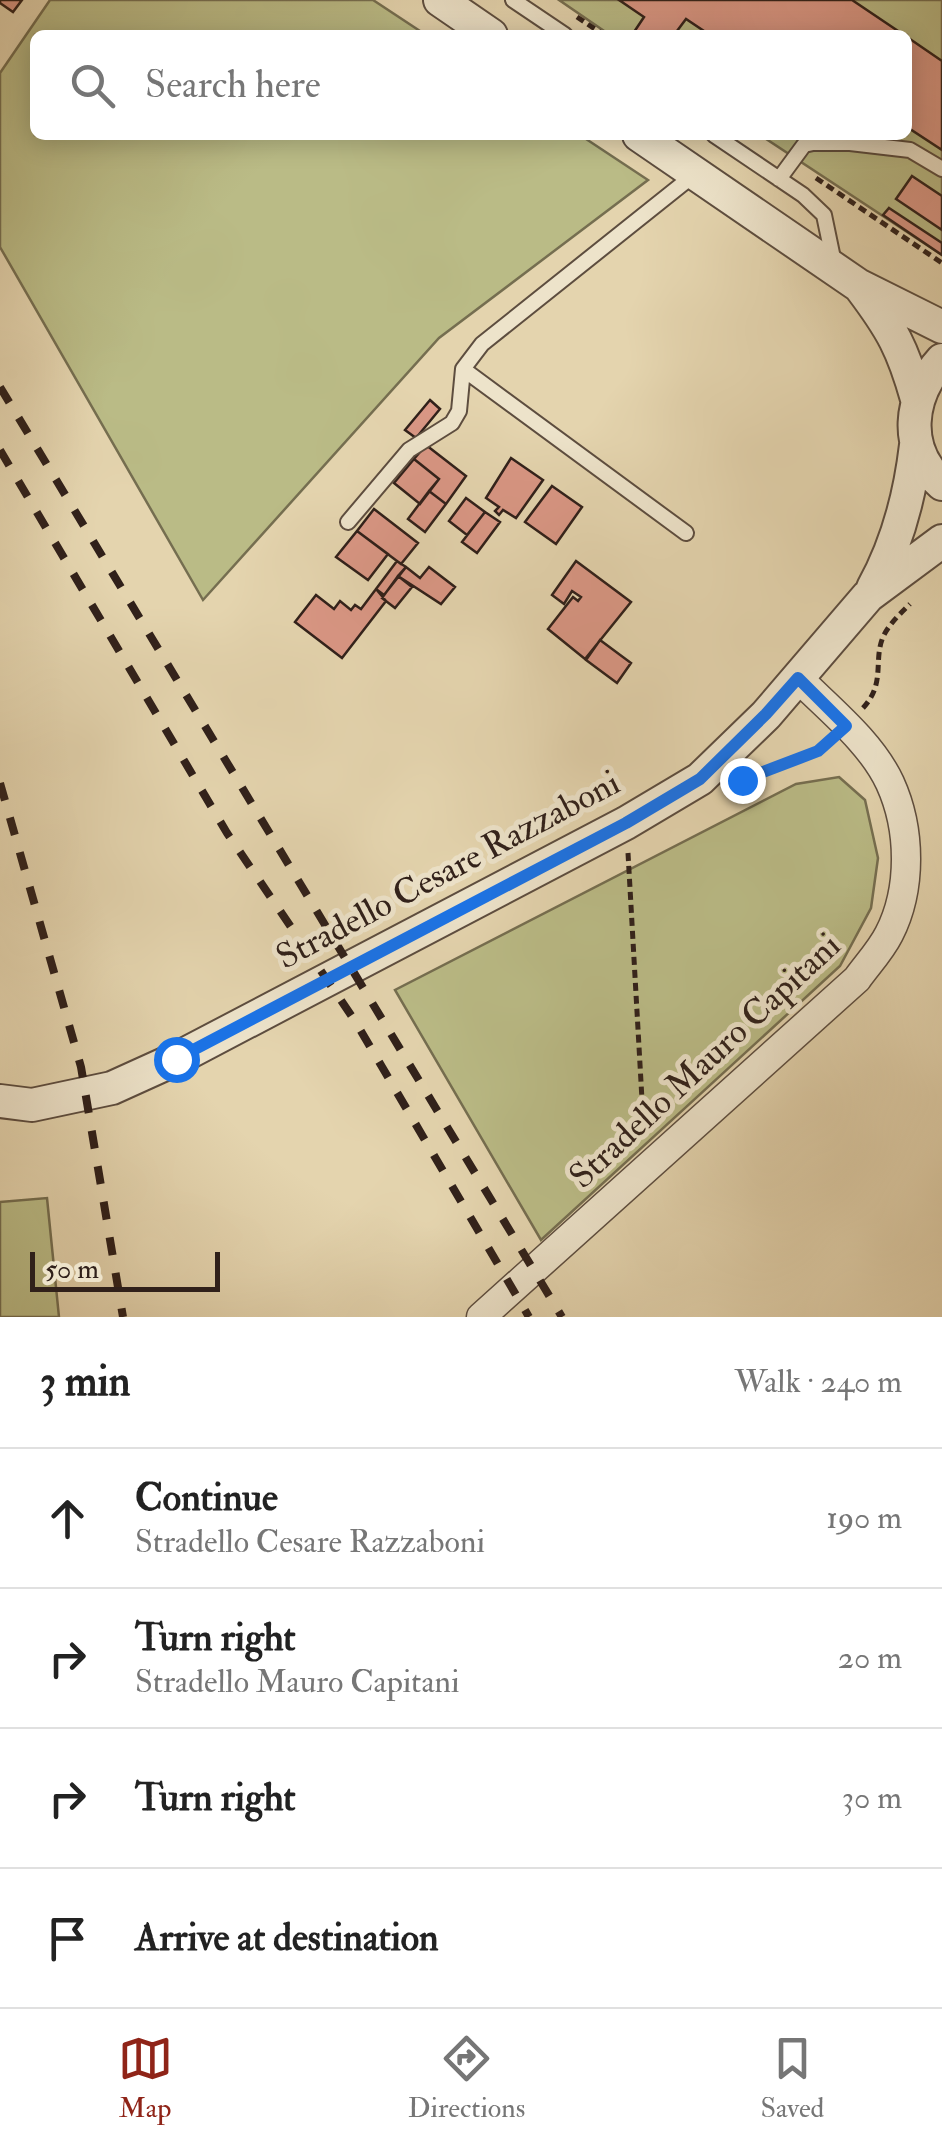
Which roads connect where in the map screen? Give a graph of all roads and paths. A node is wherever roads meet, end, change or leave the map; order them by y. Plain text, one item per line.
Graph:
1 (440, 0) edge
2 (513, 0) edge
3 (485, 30) edge
4 (558, 30) edge
5 (646, 140) edge
6 (721, 140) edge
7 (820, 140) edge
8 (831, 140) edge
9 (792, 162) junction
10 (942, 169) edge
11 (696, 173) junction
12 (779, 179) junction
13 (942, 263) edge
14 (846, 277) junction
15 (942, 326) edge
16 (942, 360) edge
17 (463, 368) junction
18 (917, 398) junction
19 (916, 445) junction
20 (942, 484) edge
21 (348, 522) dead end
22 (686, 533) dead end
23 (942, 541) edge
24 (868, 596) junction
25 (916, 596) dead end
26 (798, 678) junction
27 (846, 726) junction
28 (726, 791) dead end
29 (628, 853) dead end
30 (0, 1101) edge
31 (646, 1170) junction
32 (481, 1317) edge

1 - 3 street
2 - 4 lane
5 - 11 street
6 - 12 lane
7 - 9 lane
8 - 10 lane
9 - 12 lane
9 - 13 path
11 - 14 street
11 - 17 lane
12 - 14 lane
14 - 15 street
14 - 18 street
16 - 18 street
17 - 21 lane
17 - 22 lane
18 - 19 street, Stradello Cesare Razzaboni
19 - 20 street
19 - 24 street, Stradello Cesare Razzaboni
23 - 24 street, Stradello Cesare Razzaboni
24 - 26 street, Stradello Cesare Razzaboni
25 - 27 path
26 - 27 street, Stradello Mauro Capitani
26 - 30 street, Stradello Cesare Razzaboni
27 - 28 path
27 - 31 street, Stradello Mauro Capitani
29 - 31 path
31 - 32 street, Stradello Mauro Capitani

